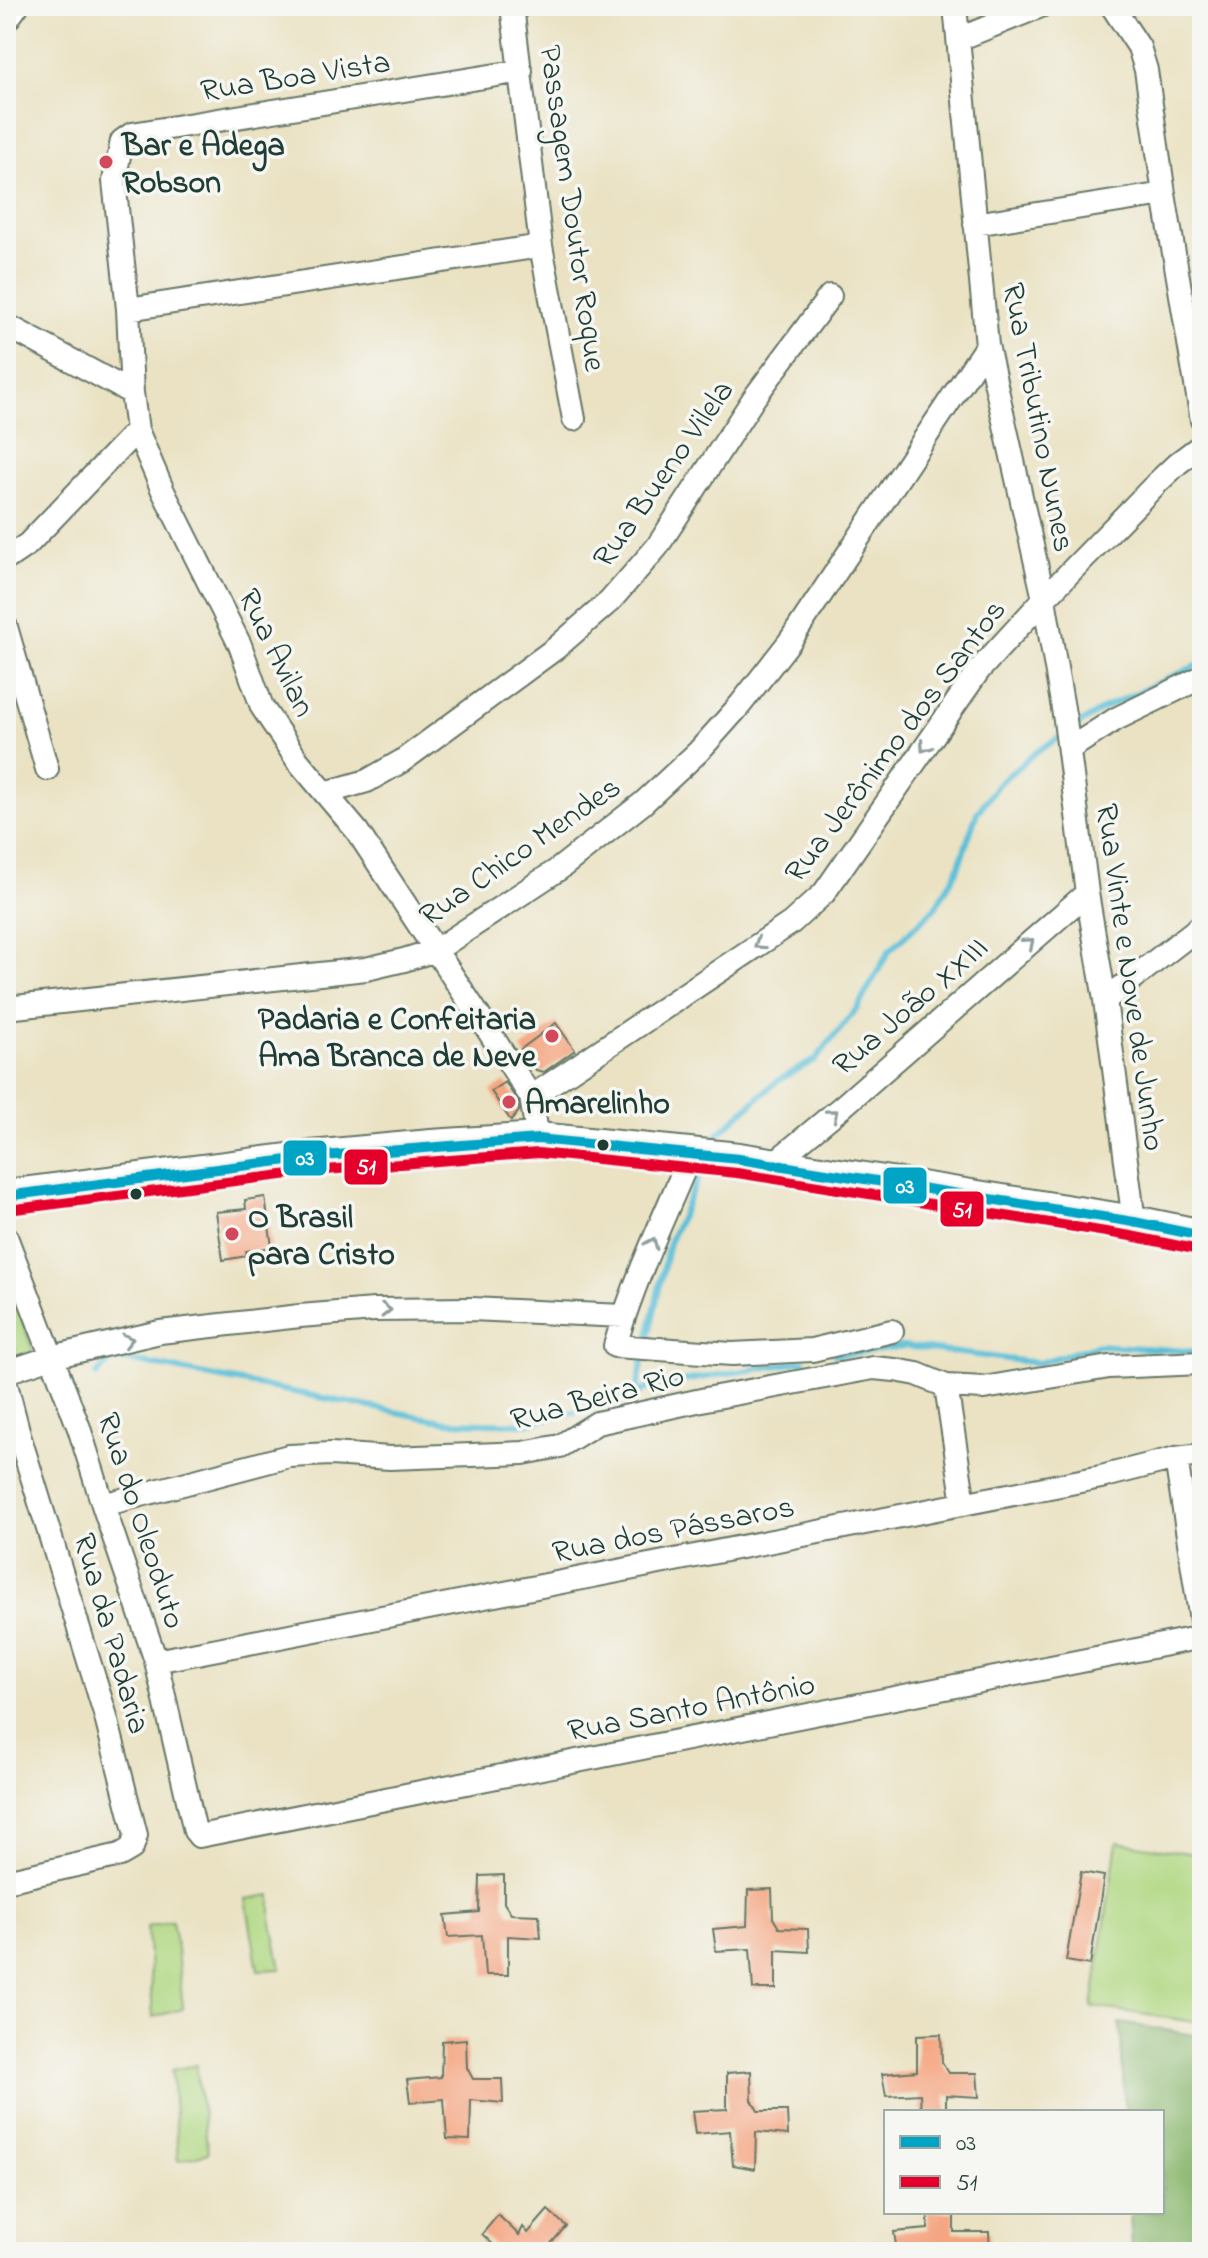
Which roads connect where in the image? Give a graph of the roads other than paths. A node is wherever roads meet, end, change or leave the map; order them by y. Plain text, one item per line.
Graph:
1 (17, 6) edge
2 (512, 6) edge
3 (955, 6) edge
4 (1041, 6) edge
5 (1112, 6) edge
6 (6, 21) edge
7 (959, 39) junction
8 (521, 71) junction
9 (114, 181) joint
10 (1164, 194) junction
11 (975, 224) junction
12 (541, 246) junction
13 (830, 296) dead end
14 (128, 309) junction
15 (6, 325) edge
16 (987, 345) junction
17 (132, 393) junction
18 (574, 419) dead end
19 (1202, 420) edge
20 (137, 430) junction
21 (1202, 445) edge
22 (6, 559) edge
23 (1044, 599) junction
24 (6, 627) edge
25 (1202, 677) edge
26 (1067, 737) junction
27 (47, 769) dead end
28 (325, 793) junction
29 (1087, 893) junction
30 (1202, 925) edge
31 (436, 950) junction
32 (1105, 1000) junction
33 (6, 1008) edge
34 (531, 1097) junction
35 (538, 1139) junction
36 (698, 1154) junction
37 (773, 1164) junction
38 (6, 1196) edge
39 (1134, 1222) junction
40 (1202, 1236) edge
41 (6, 1237) edge
42 (623, 1316) junction
43 (892, 1331) dead end
44 (52, 1357) junction
45 (1202, 1363) edge
46 (6, 1372) edge
47 (946, 1386) junction
48 (8, 1398) edge
49 (13, 1438) edge
50 (1202, 1455) edge
51 (1176, 1458) junction
52 (964, 1504) junction
53 (103, 1505) junction
54 (1202, 1627) edge
55 (1202, 1637) edge
56 (156, 1661) junction
57 (195, 1831) joint
58 (6, 1881) edge

1 - 6 street
2 - 8 street, Passagem Doutor Roque
3 - 7 street, Rua Tributino Nunes
4 - 7 street
5 - 10 street
7 - 11 street, Rua Tributino Nunes
8 - 9 street, Rua Boa Vista
8 - 12 street, Passagem Doutor Roque
9 - 14 street, Rua Avilan
10 - 11 street
10 - 19 street
11 - 16 street, Rua Tributino Nunes
12 - 14 street
12 - 18 street, Passagem Doutor Roque
13 - 28 street, Rua Bueno Vilela
14 - 17 street, Rua Avilan
15 - 17 street
16 - 23 street, Rua Tributino Nunes
16 - 31 street, Rua Chico Mendes
17 - 20 street, Rua Avilan
20 - 22 street
20 - 28 street, Rua Avilan
21 - 23 street, Rua Jerônimo dos Santos
23 - 26 street, Rua Tributino Nunes
23 -> 34 street, Rua Jerônimo dos Santos
24 - 27 street
25 - 26 street
26 - 29 street, Rua Vinte e Nove de Junho
28 - 31 street, Rua Avilan
29 - 32 street, Rua Vinte e Nove de Junho
37 -> 29 street, Rua João XXIII
30 - 32 street
31 - 33 street, Rua Chico Mendes
31 - 34 street, Rua Avilan
32 - 39 street, Rua Vinte e Nove de Junho
34 - 35 street, Rua Avilan
35 - 36 street
35 - 38 street
36 - 37 street
42 -> 36 street
37 - 39 street
39 - 40 street
41 - 44 street, Rua do Oleoduto
42 - 43 street
44 -> 42 street
44 - 46 street
44 - 53 street, Rua do Oleoduto
45 - 47 street, Rua Beira Rio
47 - 52 street
47 - 53 street, Rua Beira Rio
48 - 49 street
49 - 58 street, Rua da Padaria
50 - 51 street, Rua dos Pássaros
51 - 52 street, Rua dos Pássaros
51 - 54 street
52 - 56 street, Rua dos Pássaros
53 - 56 street, Rua do Oleoduto
55 - 57 street, Rua Santo Antônio
56 - 57 street, Rua do Oleoduto

